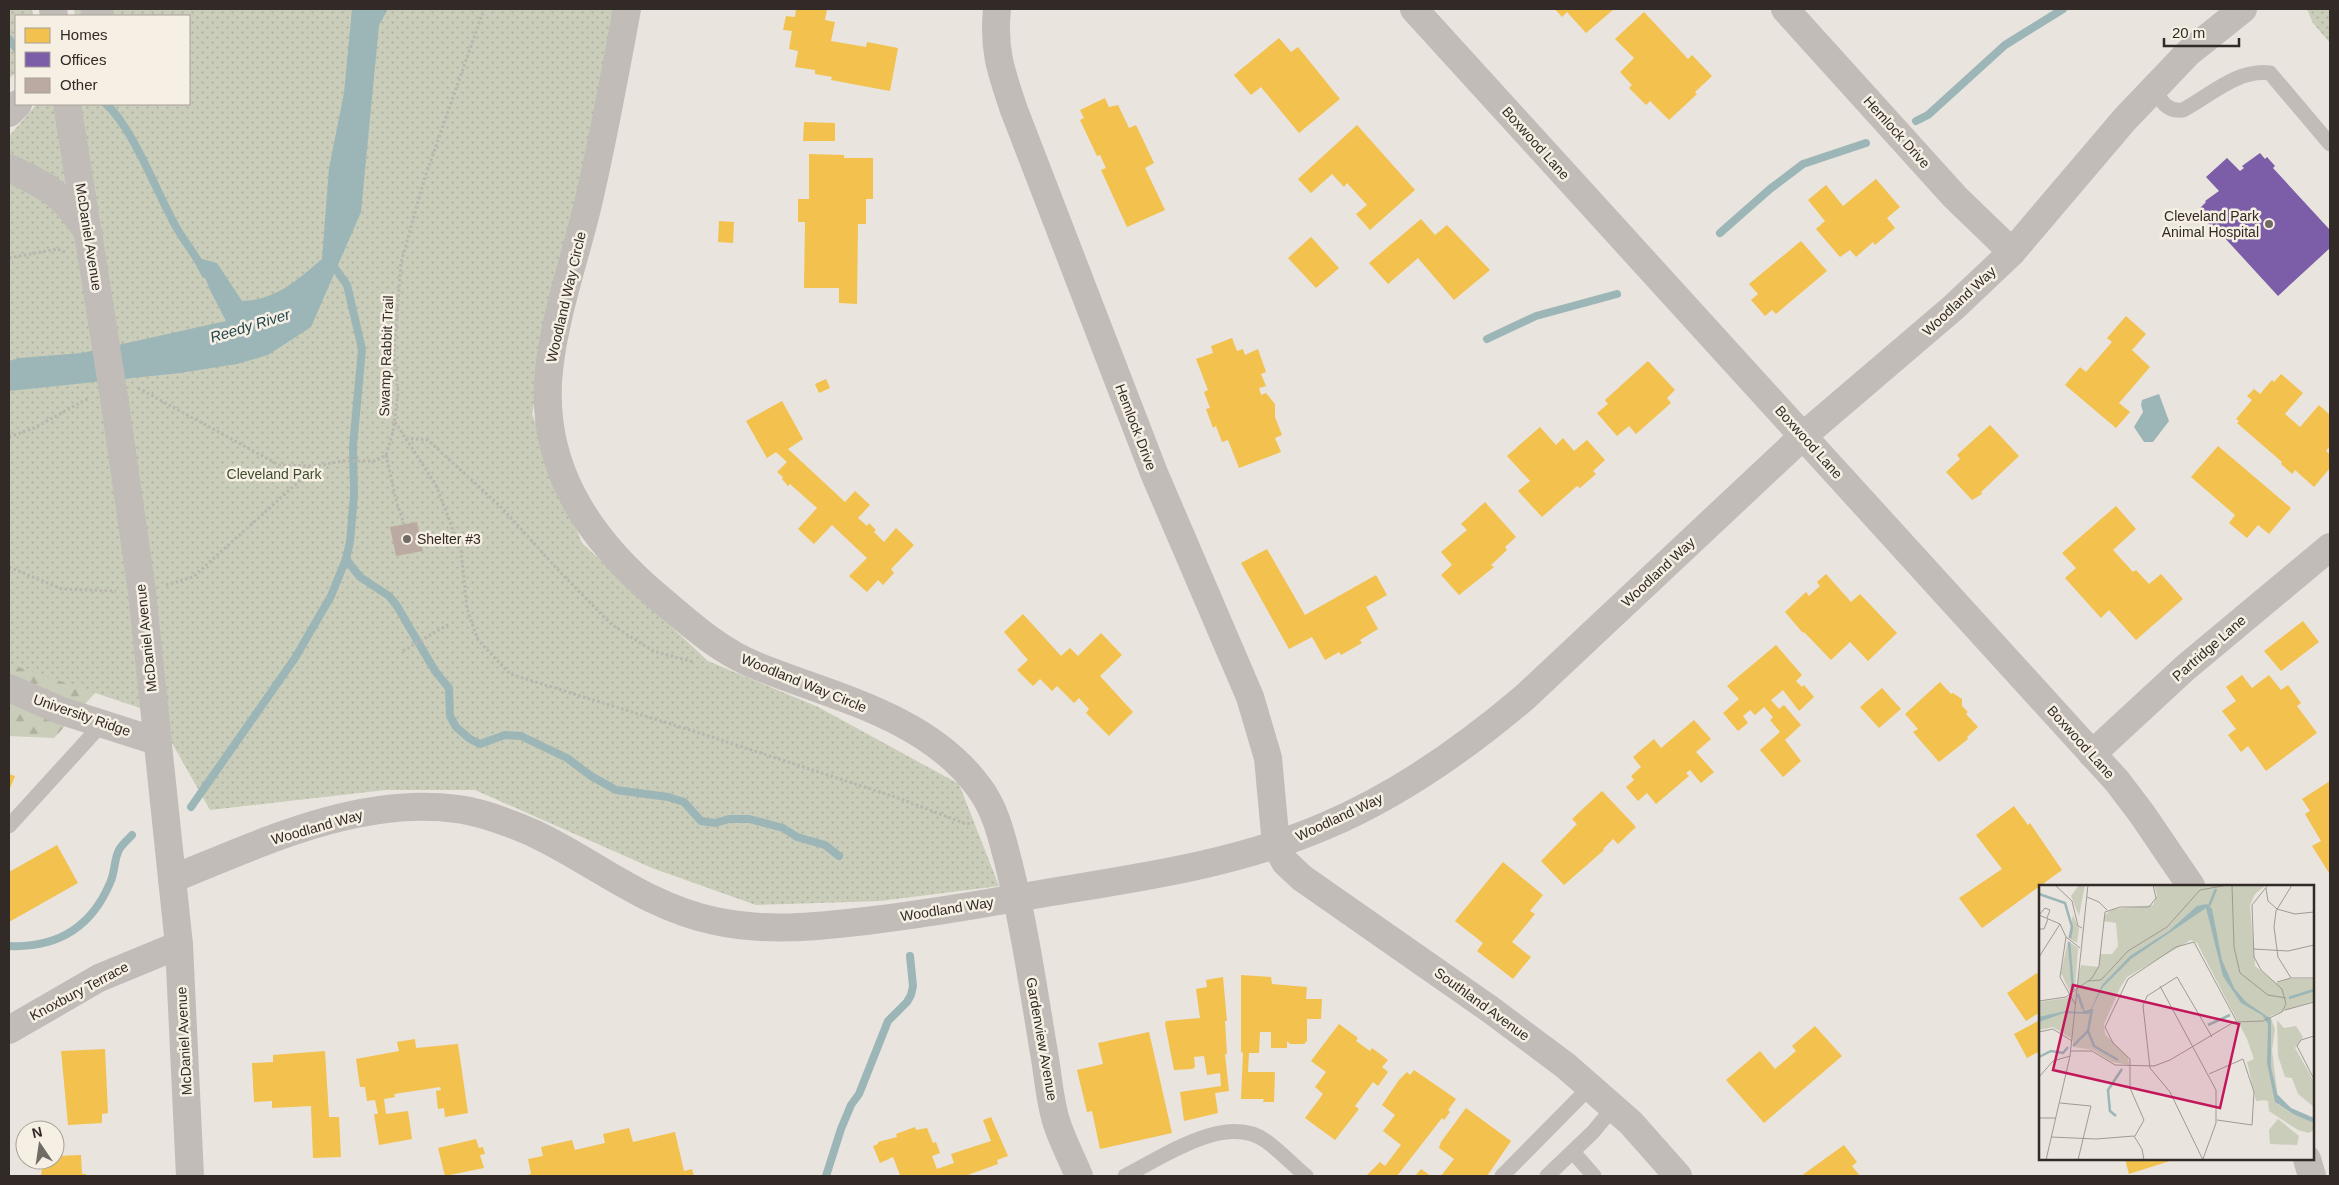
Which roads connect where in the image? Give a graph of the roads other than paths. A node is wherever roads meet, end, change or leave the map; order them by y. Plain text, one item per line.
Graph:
1 (627, 9) edge
2 (998, 9) edge
3 (1414, 9) edge
4 (1785, 9) edge
5 (2243, 9) edge
6 (2154, 89) junction
7 (67, 105) edge
8 (2330, 144) edge
9 (9, 168) edge
10 (89, 234) junction
11 (2012, 252) junction
12 (1803, 436) junction
13 (2330, 547) edge
14 (9, 688) edge
15 (102, 724) junction
16 (156, 741) junction
17 (2092, 754) junction
18 (9, 826) edge
19 (1276, 845) junction
20 (172, 878) junction
21 (2189, 885) edge
22 (1017, 898) junction
23 (179, 946) junction
24 (9, 1030) edge
25 (1590, 1087) junction
26 (1613, 1108) junction
27 (1572, 1152) junction
28 (2307, 1160) edge
29 (190, 1176) edge
30 (1079, 1176) edge
31 (1125, 1176) edge
32 (1306, 1176) edge
33 (1502, 1176) edge
34 (1547, 1176) edge
35 (1594, 1176) edge
36 (1678, 1176) edge
37 (2312, 1176) edge

1 - 22 street, Woodland Way Circle
2 - 19 street, Hemlock Drive
3 - 12 street, Boxwood Lane
4 - 11 street, Hemlock Drive
5 - 6 street, Woodland Way
6 - 8 lane
6 - 11 street, Woodland Way
7 - 10 street, McDaniel Avenue
9 - 10 street
10 - 16 street, McDaniel Avenue, bridge
11 - 12 street, Woodland Way
12 - 17 street, Boxwood Lane
12 - 19 street, Woodland Way
13 - 17 street, Partridge Lane
14 - 15 street, University Ridge
15 - 16 street, University Ridge
15 - 18 lane
16 - 20 street, McDaniel Avenue
17 - 21 street, Boxwood Lane
19 - 22 street, Woodland Way
19 - 25 street, Southland Avenue
20 - 22 street, Woodland Way
20 - 23 street, McDaniel Avenue
22 - 30 street, Gardenview Avenue
23 - 24 street, Knoxbury Terrace
23 - 29 street, McDaniel Avenue
25 - 26 street, Southland Avenue
25 - 33 lane
26 - 27 lane
26 - 36 street, Southland Avenue
27 - 34 lane
27 - 35 lane
28 - 37 street
31 - 32 lane

